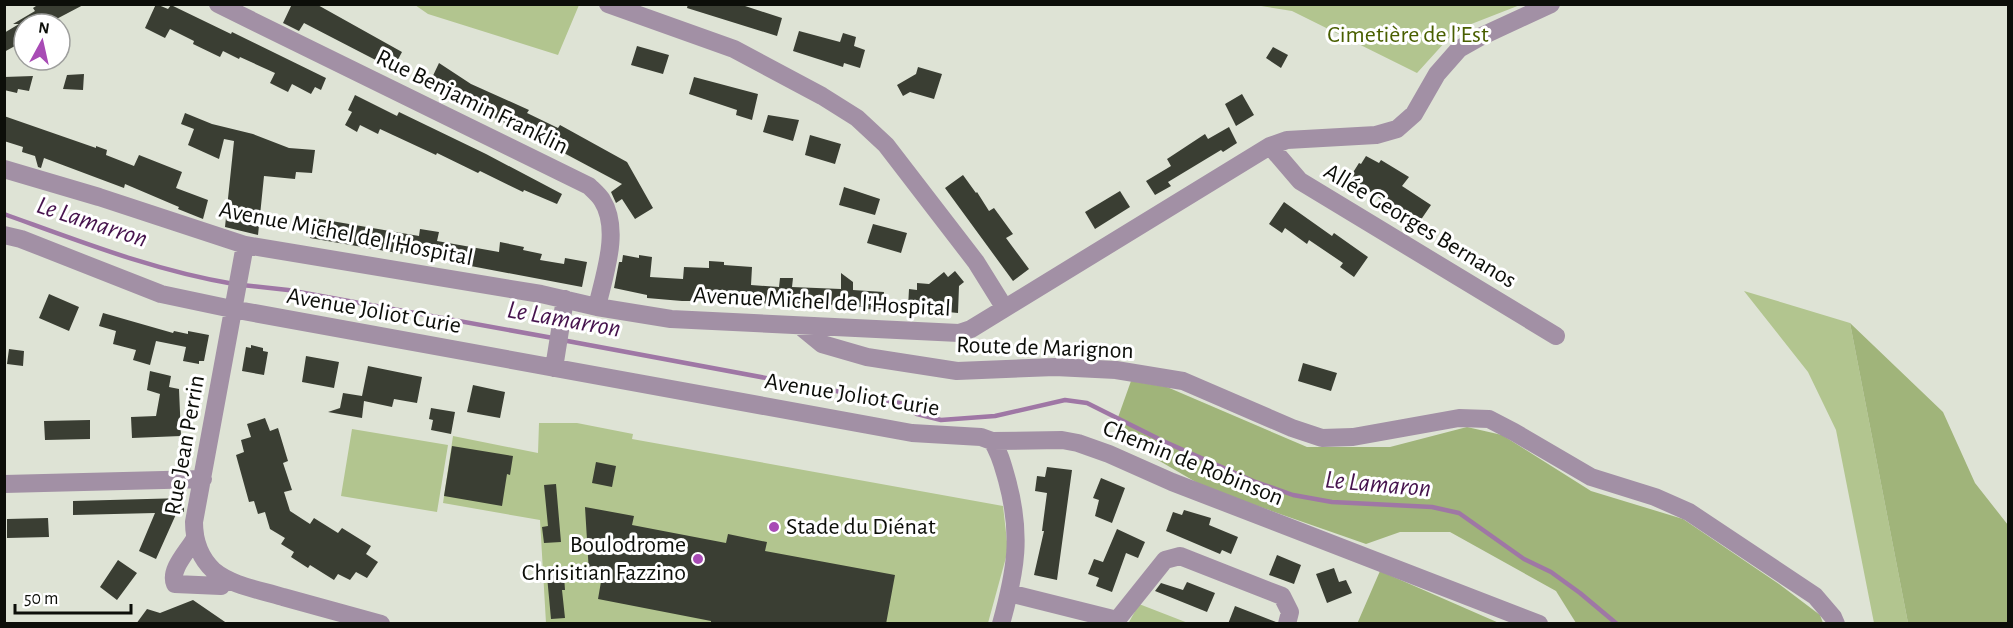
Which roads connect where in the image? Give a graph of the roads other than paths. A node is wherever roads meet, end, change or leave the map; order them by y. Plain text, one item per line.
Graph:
1 (218, 4) edge
2 (608, 4) edge
3 (1551, 4) edge
4 (1270, 146) junction
5 (4, 169) edge
6 (4, 235) edge
7 (244, 245) junction
8 (565, 299) junction
9 (597, 307) junction
10 (1004, 307) junction
11 (232, 309) junction
12 (800, 326) junction
13 (1556, 336) dead end
14 (556, 360) junction
15 (992, 441) junction
16 (203, 479) junction
17 (4, 484) edge
18 (194, 540) junction
19 (226, 579) junction
20 (1009, 593) junction
21 (1117, 622) edge
22 (381, 624) edge
23 (1001, 624) edge
24 (1287, 624) edge
25 (1539, 624) edge
26 (1836, 624) edge

1 - 9 street, Rue Benjamin Franklin
2 - 10 street
3 - 4 street, Avenue Michel de l'Hospital
4 - 10 street, Avenue Michel de l'Hospital
4 - 13 street, Allée Georges Bernanos
5 - 7 street, Avenue Michel de l'Hospital
6 - 11 street, Avenue Joliot Curie
7 - 8 street, Avenue Michel de l'Hospital
7 - 11 street, Rue Jean Perrin
8 - 9 street, Avenue Michel de l'Hospital
8 - 14 street
9 - 12 street, Avenue Michel de l'Hospital
10 - 12 street, Avenue Michel de l'Hospital
11 - 14 street, Avenue Joliot Curie
11 - 16 street, Rue Jean Perrin
12 - 26 street, Route de Marignon
14 - 15 street, Avenue Joliot Curie
15 - 20 street
15 - 25 street, Chemin de Robinson
16 - 17 street
16 - 18 street, Rue Jean Perrin
18 - 19 street, Rue Jean Perrin
18 - 19 street
19 - 22 street, Rue Jean Perrin
20 - 21 street
20 - 23 street
21 - 24 street

